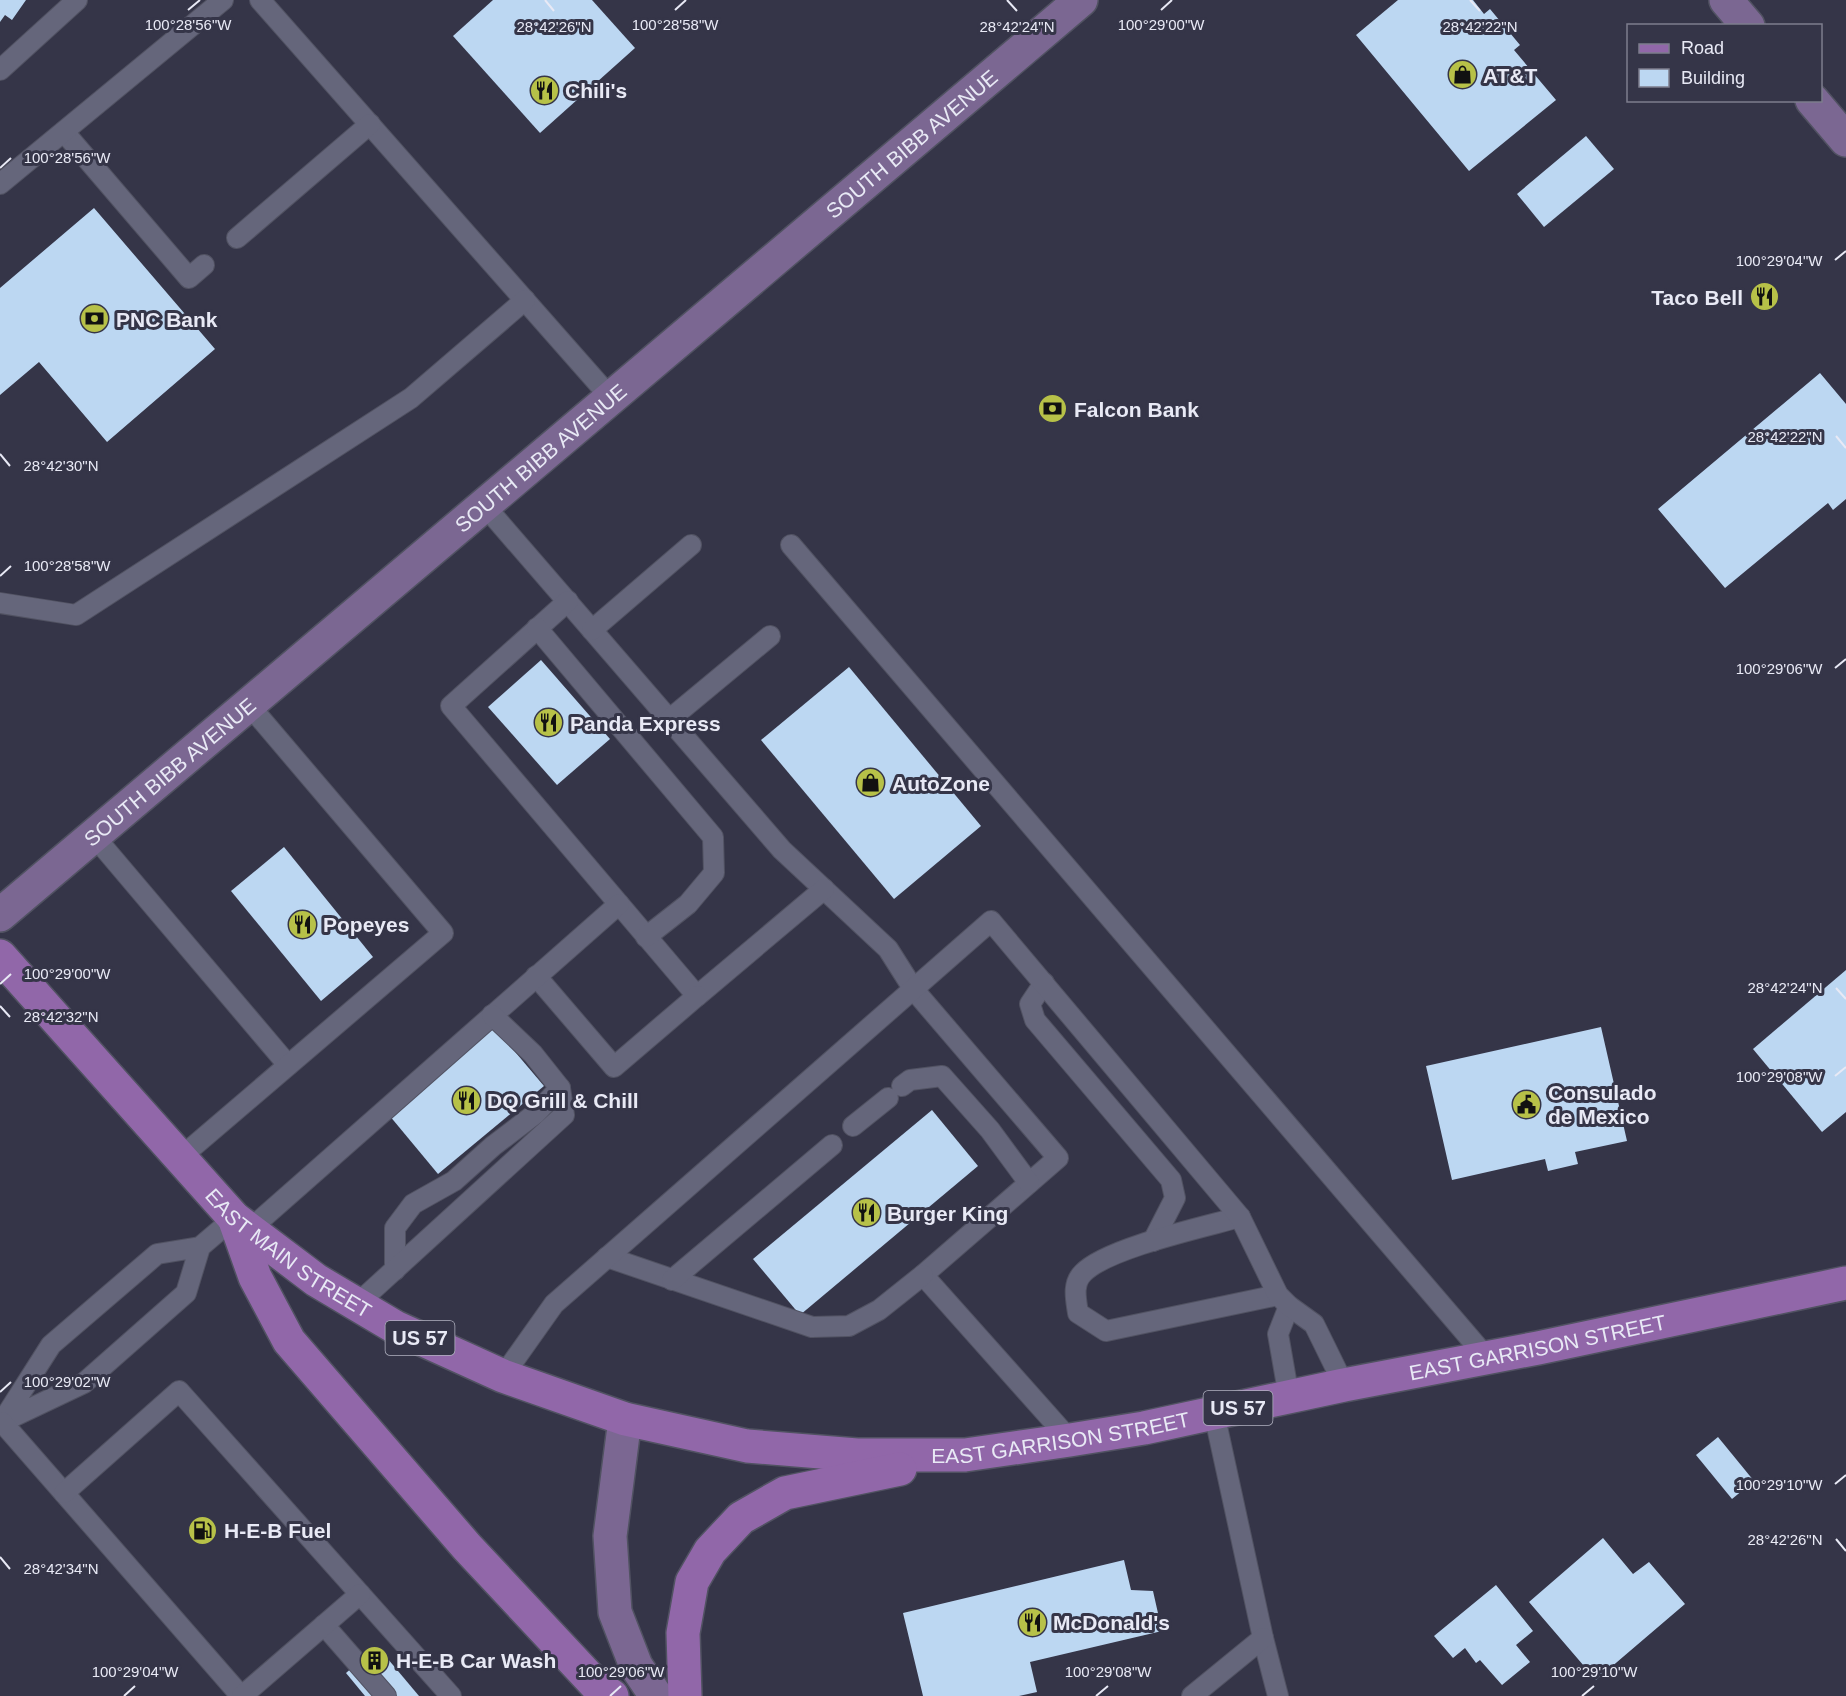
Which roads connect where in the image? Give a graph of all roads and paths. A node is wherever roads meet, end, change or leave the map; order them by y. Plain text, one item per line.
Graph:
1 (77, 0) edge
2 (223, 0) edge
3 (260, 0) edge
4 (1081, 0) edge
5 (1726, 0) edge
6 (1746, 24) edge
7 (0, 70) edge
8 (1814, 102) edge
9 (370, 124) junction
10 (64, 132) junction
11 (1846, 140) edge
12 (0, 184) edge
13 (237, 238) dead end
14 (204, 265) dead end
15 (525, 300) junction
16 (611, 398) junction
17 (484, 505) junction
18 (691, 545) dead end
19 (791, 545) dead end
20 (568, 601) junction
21 (0, 603) edge
22 (537, 628) junction
23 (592, 630) junction
24 (770, 636) dead end
25 (249, 705) junction
26 (670, 719) junction
27 (94, 836) junction
28 (824, 889) junction
29 (619, 904) junction
30 (0, 915) edge
31 (646, 937) junction
32 (0, 956) edge
33 (536, 976) junction
34 (1044, 983) junction
35 (914, 990) junction
36 (697, 996) junction
37 (492, 1015) junction
38 (288, 1065) junction
39 (560, 1088) junction
40 (853, 1126) dead end
41 (832, 1145) dead end
42 (181, 1157) junction
43 (1029, 1183) junction
44 (1240, 1217) junction
45 (241, 1224) junction
46 (1153, 1242) junction
47 (200, 1247) junction
48 (607, 1257) junction
49 (395, 1270) junction
50 (923, 1275) junction
51 (672, 1280) junction
52 (1846, 1282) edge
53 (1283, 1301) junction
54 (357, 1304) junction
55 (1487, 1358) junction
56 (503, 1376) junction
57 (1344, 1385) junction
58 (1289, 1397) junction
59 (1214, 1413) junction
60 (626, 1419) junction
61 (1, 1422) edge
62 (1070, 1440) junction
63 (965, 1455) junction
64 (64, 1493) junction
65 (360, 1594) junction
66 (324, 1625) junction
67 (1263, 1638) junction
68 (242, 1696) edge
69 (386, 1696) edge
70 (451, 1696) edge
71 (612, 1696) edge
72 (656, 1696) edge
73 (685, 1696) edge
74 (1192, 1696) edge
75 (1278, 1696) edge

1 - 7 lane
2 - 10 lane
3 - 9 lane
4 - 16 main road, SOUTH BIBB AVENUE
5 - 6 main road
8 - 11 main road
9 - 13 lane
9 - 15 lane
10 - 12 lane
10 - 14 lane
15 - 16 lane
15 - 21 lane
16 - 17 main road, SOUTH BIBB AVENUE
17 - 20 lane
17 - 25 main road, SOUTH BIBB AVENUE
18 - 23 lane
19 - 55 lane
20 - 22 lane
20 - 23 lane
22 - 29 lane
22 - 31 lane
23 - 26 lane
24 - 26 lane
25 - 27 main road, SOUTH BIBB AVENUE
25 - 38 lane
26 - 28 lane
27 - 30 main road, SOUTH BIBB AVENUE
27 - 38 lane
28 - 35 lane
28 - 36 lane
29 - 31 lane
29 - 33 lane
31 - 36 lane
32 - 42 main road, EAST MAIN STREET / US 57
33 - 36 lane
33 - 37 lane
34 - 35 lane
34 - 44 lane
34 - 46 lane
35 - 43 lane
35 - 48 lane
37 - 39 lane
37 - 45 lane
38 - 42 lane
39 - 49 lane
39 - 49 lane
40 - 43 lane
41 - 51 lane
42 - 45 main road, EAST MAIN STREET / US 57
43 - 50 lane
44 - 46 lane
44 - 53 lane
45 - 47 lane
45 - 54 main road, EAST MAIN STREET / US 57
45 - 71 main road
46 - 53 lane
47 - 61 lane
47 - 61 lane
48 - 51 lane
48 - 56 lane
49 - 54 lane
50 - 51 lane
50 - 62 lane
52 - 55 main road, EAST GARRISON STREET / US 57
53 - 57 lane
53 - 58 lane
54 - 56 main road, EAST MAIN STREET / US 57
55 - 57 main road, EAST GARRISON STREET / US 57
56 - 60 main road, EAST MAIN STREET / US 57
57 - 58 main road, EAST GARRISON STREET / US 57
58 - 59 main road, EAST GARRISON STREET / US 57
59 - 62 main road, EAST GARRISON STREET / US 57
59 - 67 lane
60 - 63 main road, EAST GARRISON STREET / US 57
60 - 72 main road
61 - 64 lane
62 - 63 main road, EAST GARRISON STREET / US 57
63 - 73 main road
64 - 65 lane
64 - 68 lane
65 - 66 lane
65 - 70 lane
66 - 68 lane
66 - 69 lane
67 - 74 lane
67 - 75 lane

